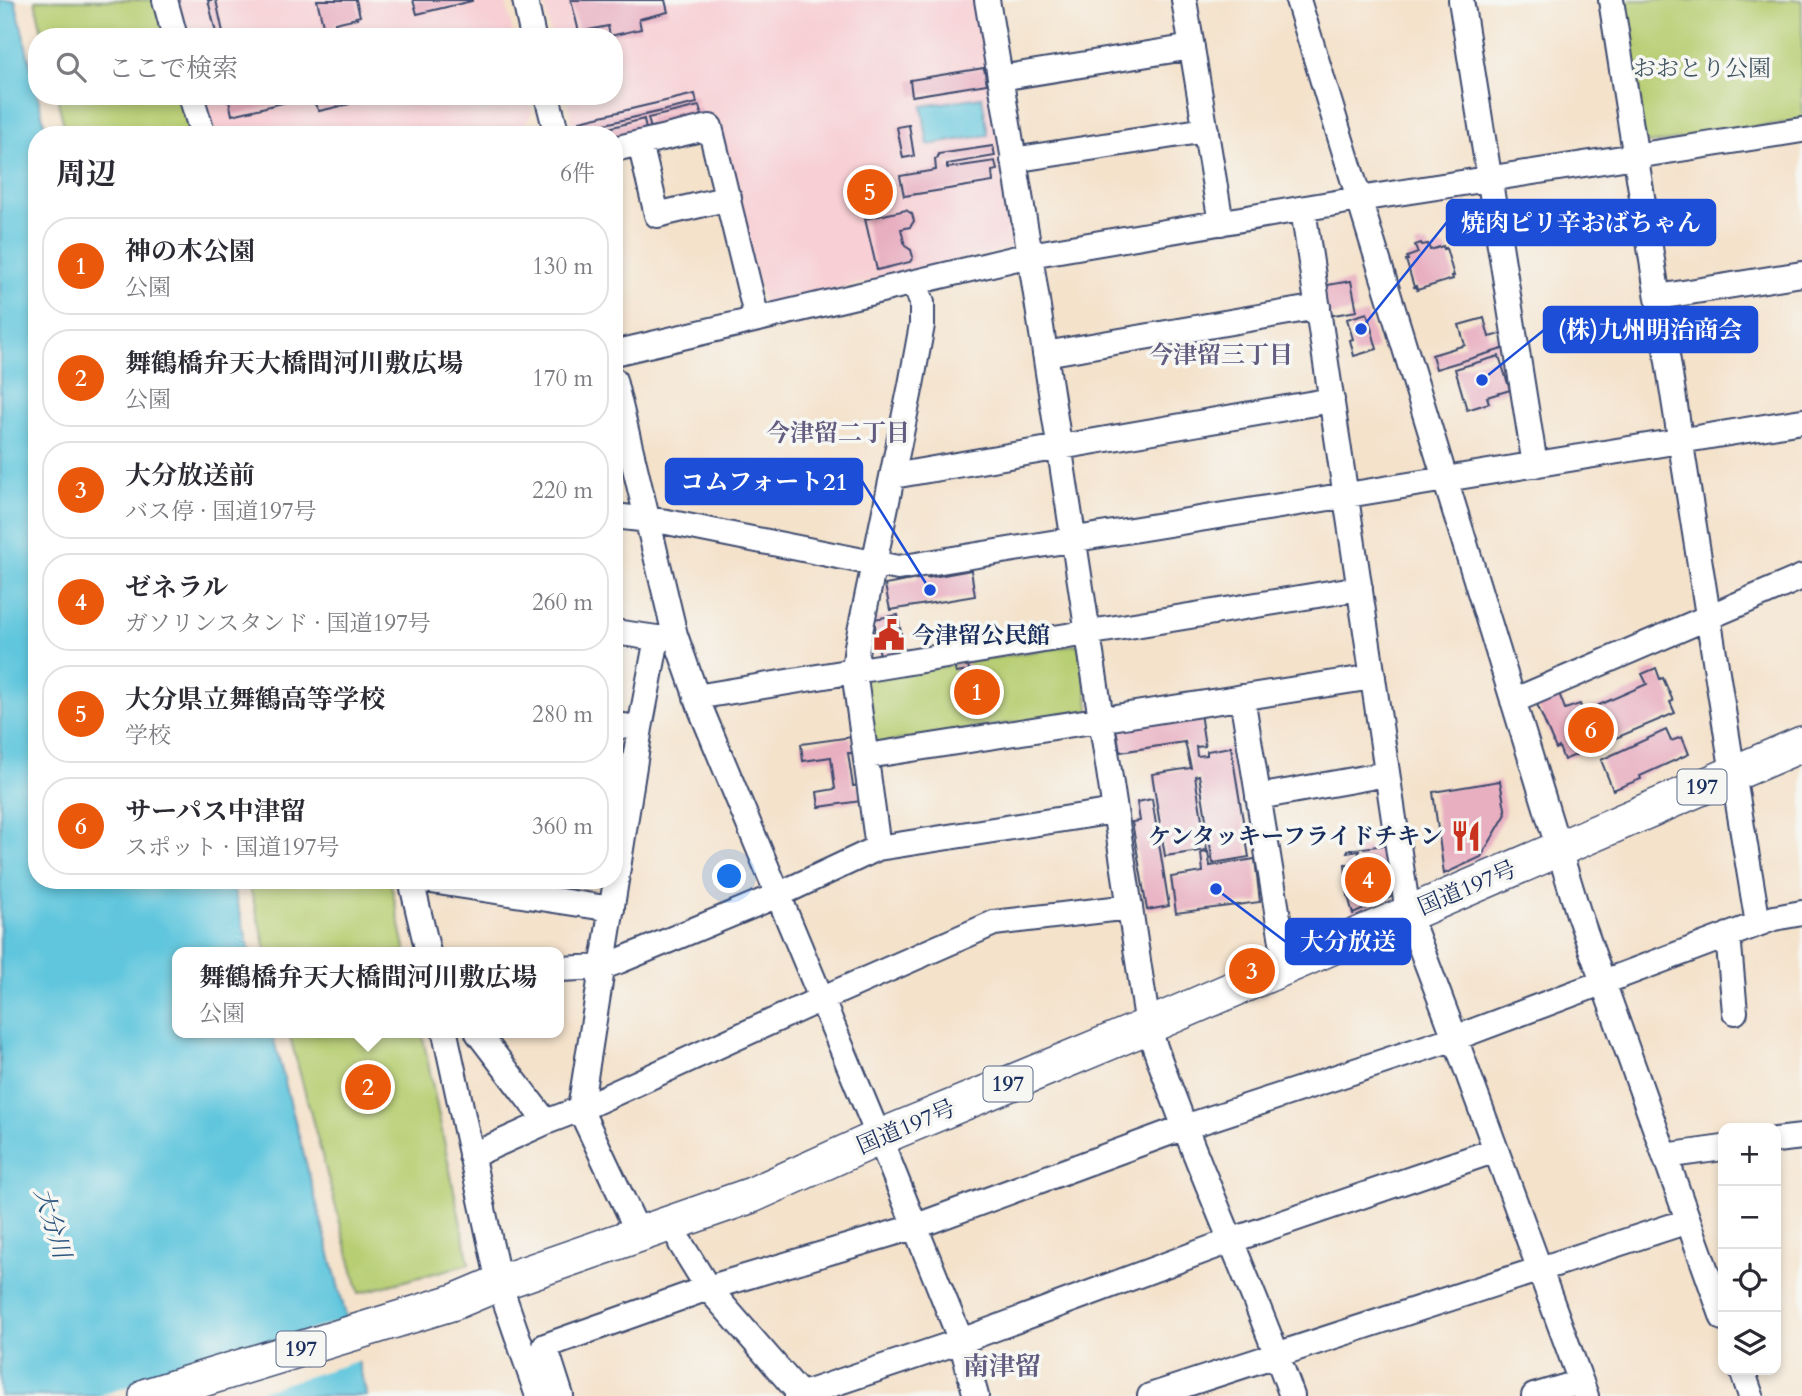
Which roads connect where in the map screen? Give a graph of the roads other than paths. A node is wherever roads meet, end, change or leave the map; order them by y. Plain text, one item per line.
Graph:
1 (165, 0) edge
2 (525, 0) edge
3 (987, 0) edge
4 (1184, 0) edge
5 (1298, 0) edge
6 (1461, 0) edge
7 (1611, 0) edge
8 (173, 28) edge
9 (531, 28) edge
10 (1192, 47) junction
11 (1000, 78) junction
12 (194, 105) edge
13 (549, 105) edge
14 (200, 126) edge
15 (554, 126) edge
16 (1206, 130) junction
17 (1802, 130) edge
18 (640, 144) junction
19 (623, 147) edge
20 (1636, 156) junction
21 (1013, 160) junction
22 (1490, 179) junction
23 (729, 198) junction
24 (1359, 199) junction
25 (1303, 209) junction
26 (1221, 223) junction
27 (1030, 255) junction
28 (1802, 274) edge
29 (915, 282) junction
30 (1658, 297) junction
31 (1318, 307) junction
32 (757, 319) junction
33 (623, 351) edge
34 (1045, 354) junction
35 (1332, 400) junction
36 (623, 418) edge
37 (1802, 421) edge
38 (1681, 441) junction
39 (1059, 447) junction
40 (1535, 465) junction
41 (893, 475) junction
42 (1445, 480) junction
43 (1346, 496) junction
44 (623, 517) edge
45 (647, 520) junction
46 (1073, 540) junction
47 (875, 564) junction
48 (1802, 577) edge
49 (1360, 588) junction
50 (1709, 617) junction
51 (623, 633) edge
52 (1088, 633) junction
53 (666, 636) junction
54 (854, 671) junction
55 (1373, 677) junction
56 (696, 697) junction
57 (1242, 697) junction
58 (1513, 701) junction
59 (1101, 719) junction
60 (623, 725) edge
61 (640, 728) junction
62 (1802, 744) edge
63 (867, 756) junction
64 (1802, 763) edge
65 (1387, 774) junction
66 (1734, 783) junction
67 (1258, 797) junction
68 (623, 806) edge
69 (1115, 811) junction
70 (878, 848) junction
71 (1562, 860) junction
72 (419, 889) edge
73 (463, 889) edge
74 (614, 889) edge
75 (778, 895) junction
76 (1130, 907) junction
77 (612, 909) junction
78 (1802, 913) edge
79 (1411, 923) junction
80 (1758, 924) junction
81 (1728, 935) junction
82 (427, 947) edge
83 (1286, 966) junction
84 (603, 967) junction
85 (564, 969) edge
86 (1603, 982) junction
87 (821, 999) junction
88 (1735, 1012) dead end
89 (1151, 1035) junction
90 (446, 1038) edge
91 (482, 1038) edge
92 (1455, 1038) junction
93 (580, 1109) junction
94 (546, 1122) junction
95 (1185, 1127) junction
96 (1802, 1137) edge
97 (1781, 1139) edge
98 (883, 1149) junction
99 (1718, 1149) edge
100 (1496, 1150) junction
101 (471, 1156) junction
102 (1665, 1156) junction
103 (1688, 1221) junction
104 (914, 1227) junction
105 (639, 1234) junction
106 (1230, 1241) junction
107 (681, 1244) junction
108 (1541, 1269) junction
109 (708, 1288) junction
110 (502, 1292) junction
111 (456, 1309) junction
112 (1721, 1312) edge
113 (961, 1341) junction
114 (1278, 1355) junction
115 (1744, 1375) edge
116 (1584, 1389) edge
117 (147, 1396) edge
118 (200, 1396) edge
119 (538, 1396) edge
120 (561, 1396) edge
121 (800, 1396) edge
122 (976, 1396) edge
123 (1150, 1396) edge
124 (1292, 1396) edge
125 (1534, 1396) edge
126 (1751, 1396) edge

1 - 8 street
2 - 9 street
3 - 11 street
4 - 10 street
5 - 24 street
6 - 22 street
7 - 20 street
10 - 11 street
10 - 16 street
11 - 21 street
12 - 14 street
13 - 15 street
16 - 21 street
16 - 26 street
17 - 20 street
18 - 19 street
18 - 23 street
18 - 23 street
20 - 22 street
20 - 30 street
21 - 27 street
22 - 24 street
22 - 40 street
23 - 32 street
24 - 25 street
24 - 42 street
25 - 26 street
25 - 31 street
26 - 27 street
27 - 29 street
27 - 34 street
28 - 30 street
29 - 32 street
29 - 41 street
30 - 38 street
31 - 34 street
31 - 35 street
32 - 33 street
34 - 39 street
35 - 39 street
35 - 43 street
36 - 45 street
37 - 38 street
38 - 40 street
38 - 50 street
39 - 41 street
39 - 46 street
40 - 42 street
41 - 47 street
42 - 43 street
42 - 58 street
43 - 46 street
43 - 49 street
44 - 45 street
45 - 47 street
45 - 53 street
46 - 47 street
46 - 52 street
47 - 54 street
48 - 50 street
49 - 52 street
49 - 55 street
50 - 58 street
50 - 66 street
51 - 53 street
52 - 54 street
52 - 59 street
53 - 56 street
53 - 61 street
54 - 56 street
54 - 63 street
55 - 57 street
55 - 65 street
56 - 75 street
57 - 59 street
57 - 67 street
58 - 71 street
59 - 63 street
59 - 69 street
60 - 61 street
61 - 68 street
62 - 66 highway, 国道197号 / 197
63 - 70 street
64 - 66 highway, 国道197号 / 197
65 - 67 street
65 - 79 street
66 - 71 highway, 国道197号 / 197
66 - 80 street
67 - 83 street
69 - 70 street
69 - 76 street
70 - 75 street
71 - 79 highway, 国道197号 / 197
71 - 86 street
72 - 82 street
73 - 77 street
74 - 77 street
75 - 84 street
75 - 87 street
76 - 87 street
76 - 89 street
77 - 84 street
78 - 80 street
79 - 83 highway, 国道197号 / 197
79 - 89 highway, 国道197号 / 197
79 - 92 street
80 - 81 street
81 - 86 street
81 - 88 street
83 - 89 highway, 国道197号 / 197
84 - 85 street
84 - 93 street
86 - 92 street
86 - 102 street
87 - 93 street
87 - 98 street
89 - 95 street
89 - 98 highway, 国道197号 / 197
90 - 101 street
91 - 94 street
92 - 95 street
92 - 100 street
93 - 94 street
93 - 105 street
94 - 101 street
95 - 104 street
95 - 106 street
96 - 97 street
98 - 104 street
98 - 105 highway, 国道197号 / 197
98 - 107 highway, 国道197号 / 197
99 - 102 street
100 - 106 street
100 - 108 street
101 - 110 street
102 - 103 street
103 - 108 street
103 - 112 street
104 - 109 street
104 - 113 street
105 - 110 highway, 国道197号 / 197
106 - 113 street
106 - 114 street
107 - 109 street
107 - 110 highway, 国道197号 / 197
108 - 114 street
108 - 116 street
109 - 120 street
109 - 121 street
110 - 111 highway, 国道197号 / 197
110 - 119 street
111 - 117 highway, 国道197号 / 197
111 - 118 highway, 国道197号 / 197
113 - 121 street
113 - 122 street
114 - 123 street
114 - 124 street
115 - 126 street
116 - 125 street

